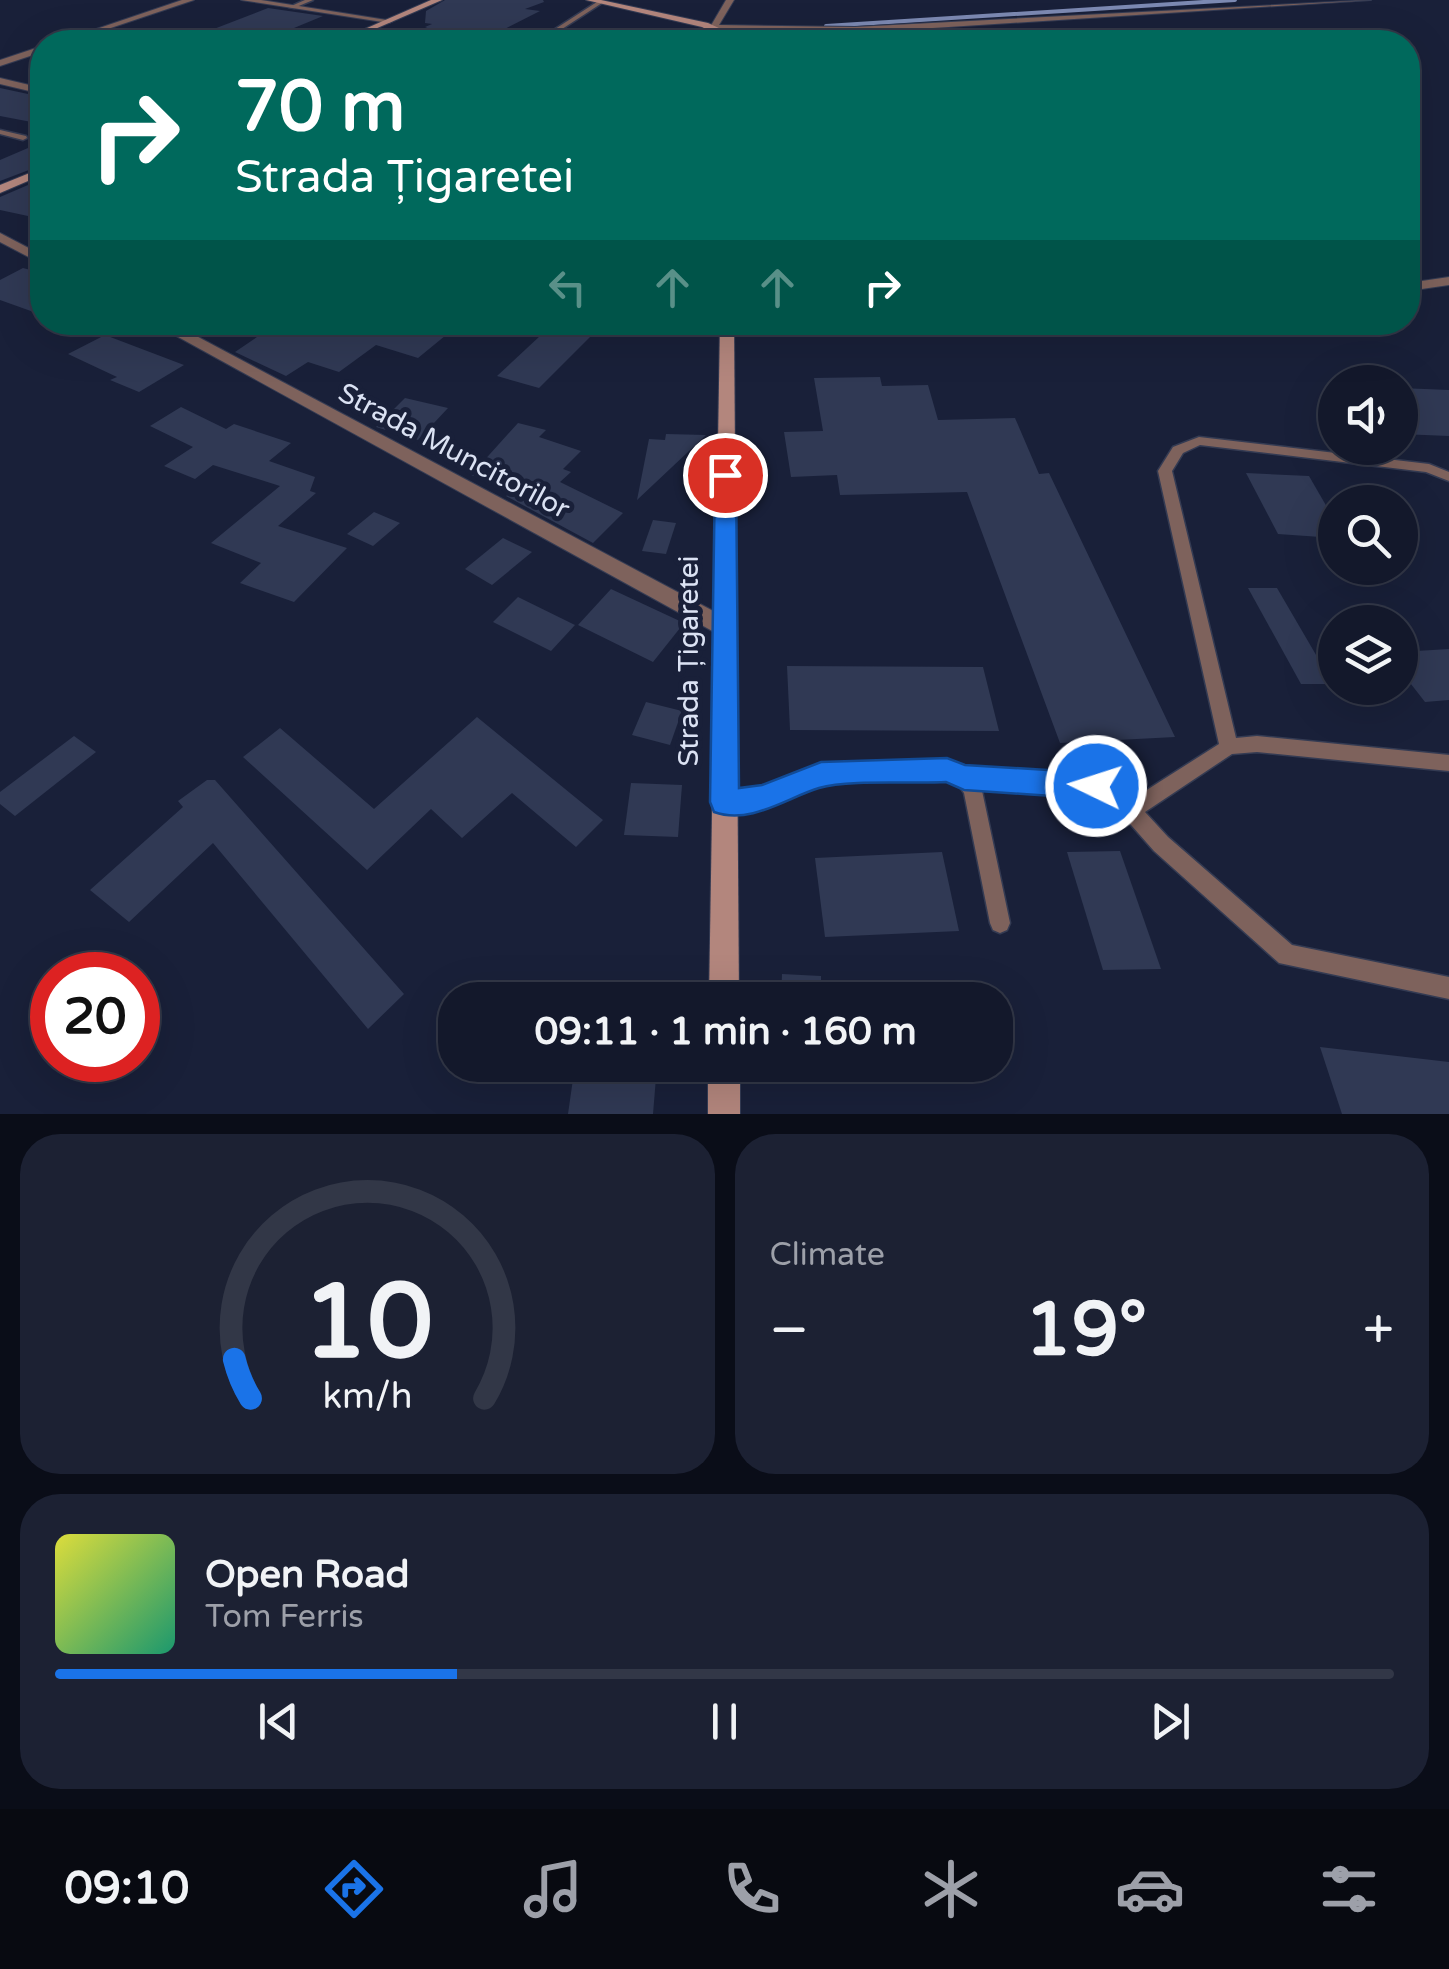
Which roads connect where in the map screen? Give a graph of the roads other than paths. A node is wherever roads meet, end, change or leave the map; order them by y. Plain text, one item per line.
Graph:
1 (190, 0) edge
2 (245, 0) edge
3 (310, 0) edge
4 (438, 0) edge
5 (730, 0) edge
6 (1368, 0) edge
7 (595, 1) edge
8 (292, 7) junction
9 (389, 21) junction
10 (712, 27) junction
11 (99, 30) edge
12 (368, 30) edge
13 (555, 30) edge
14 (715, 30) edge
15 (30, 53) edge
16 (0, 63) edge
17 (0, 81) edge
18 (30, 88) edge
19 (0, 132) edge
20 (23, 138) dead end
21 (30, 176) edge
22 (0, 190) edge
23 (0, 237) edge
24 (30, 253) edge
25 (1449, 281) edge
26 (1420, 285) edge
27 (182, 335) edge
28 (727, 335) edge
29 (1449, 477) edge
30 (724, 627) junction
31 (1229, 747) junction
32 (1449, 763) edge
33 (964, 777) junction
34 (724, 802) junction
35 (1130, 811) junction
36 (1000, 923) dead end
37 (724, 982) edge
38 (1449, 988) edge
39 (724, 1082) edge
40 (724, 1114) edge

1 - 11 street
2 - 8 street
3 - 8 lane
4 - 9 main road
5 - 10 street
6 - 10 street
7 - 10 main road
7 - 13 lane
8 - 9 street
9 - 12 main road
10 - 14 main road
15 - 16 street
17 - 18 street
19 - 20 lane
21 - 22 main road
23 - 24 street
25 - 26 street
27 - 30 street, Strada Muncitorilor
28 - 30 main road, Strada Țigaretei
29 - 31 lane
30 - 34 main road, Strada Țigaretei
31 - 32 lane
31 - 35 lane
33 - 34 lane
33 - 35 lane
33 - 36 lane
34 - 37 main road, Strada Țigaretei
35 - 38 lane
39 - 40 main road

